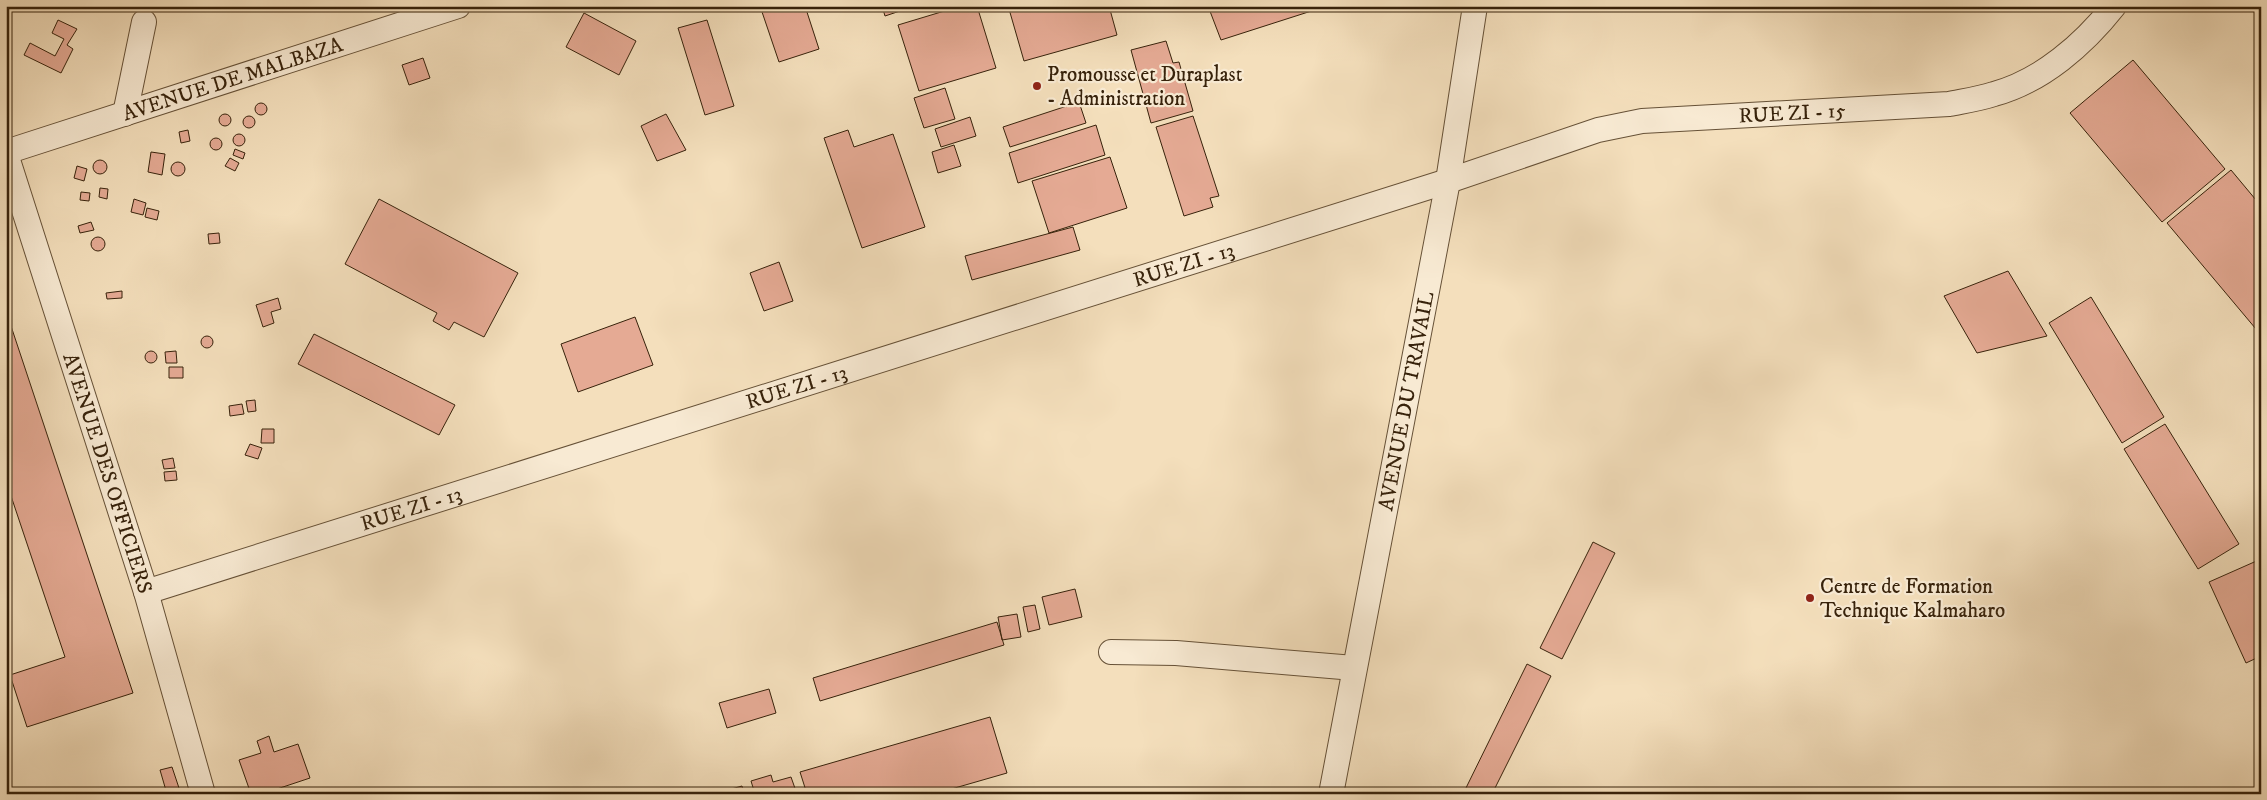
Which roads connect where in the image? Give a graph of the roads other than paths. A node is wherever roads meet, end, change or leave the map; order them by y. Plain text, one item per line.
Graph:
1 (458, 6) edge
2 (1475, 6) edge
3 (2114, 6) edge
4 (144, 22) dead end
5 (125, 114) junction
6 (6, 153) edge
7 (1448, 182) junction
8 (146, 592) junction
9 (1111, 652) dead end
10 (1354, 668) junction
11 (203, 794) edge
12 (1331, 794) edge

1 - 5 street, AVENUE DE MALBAZA
2 - 7 street, AVENUE DU TRAVAIL
3 - 7 street, RUE ZI - 15
4 - 5 street
5 - 6 street, AVENUE DE MALBAZA
6 - 8 street, AVENUE DES OFFICIERS
7 - 8 street, RUE ZI - 13
7 - 10 street, AVENUE DU TRAVAIL
8 - 11 street, AVENUE DES OFFICIERS
9 - 10 street
10 - 12 street, AVENUE DU TRAVAIL

